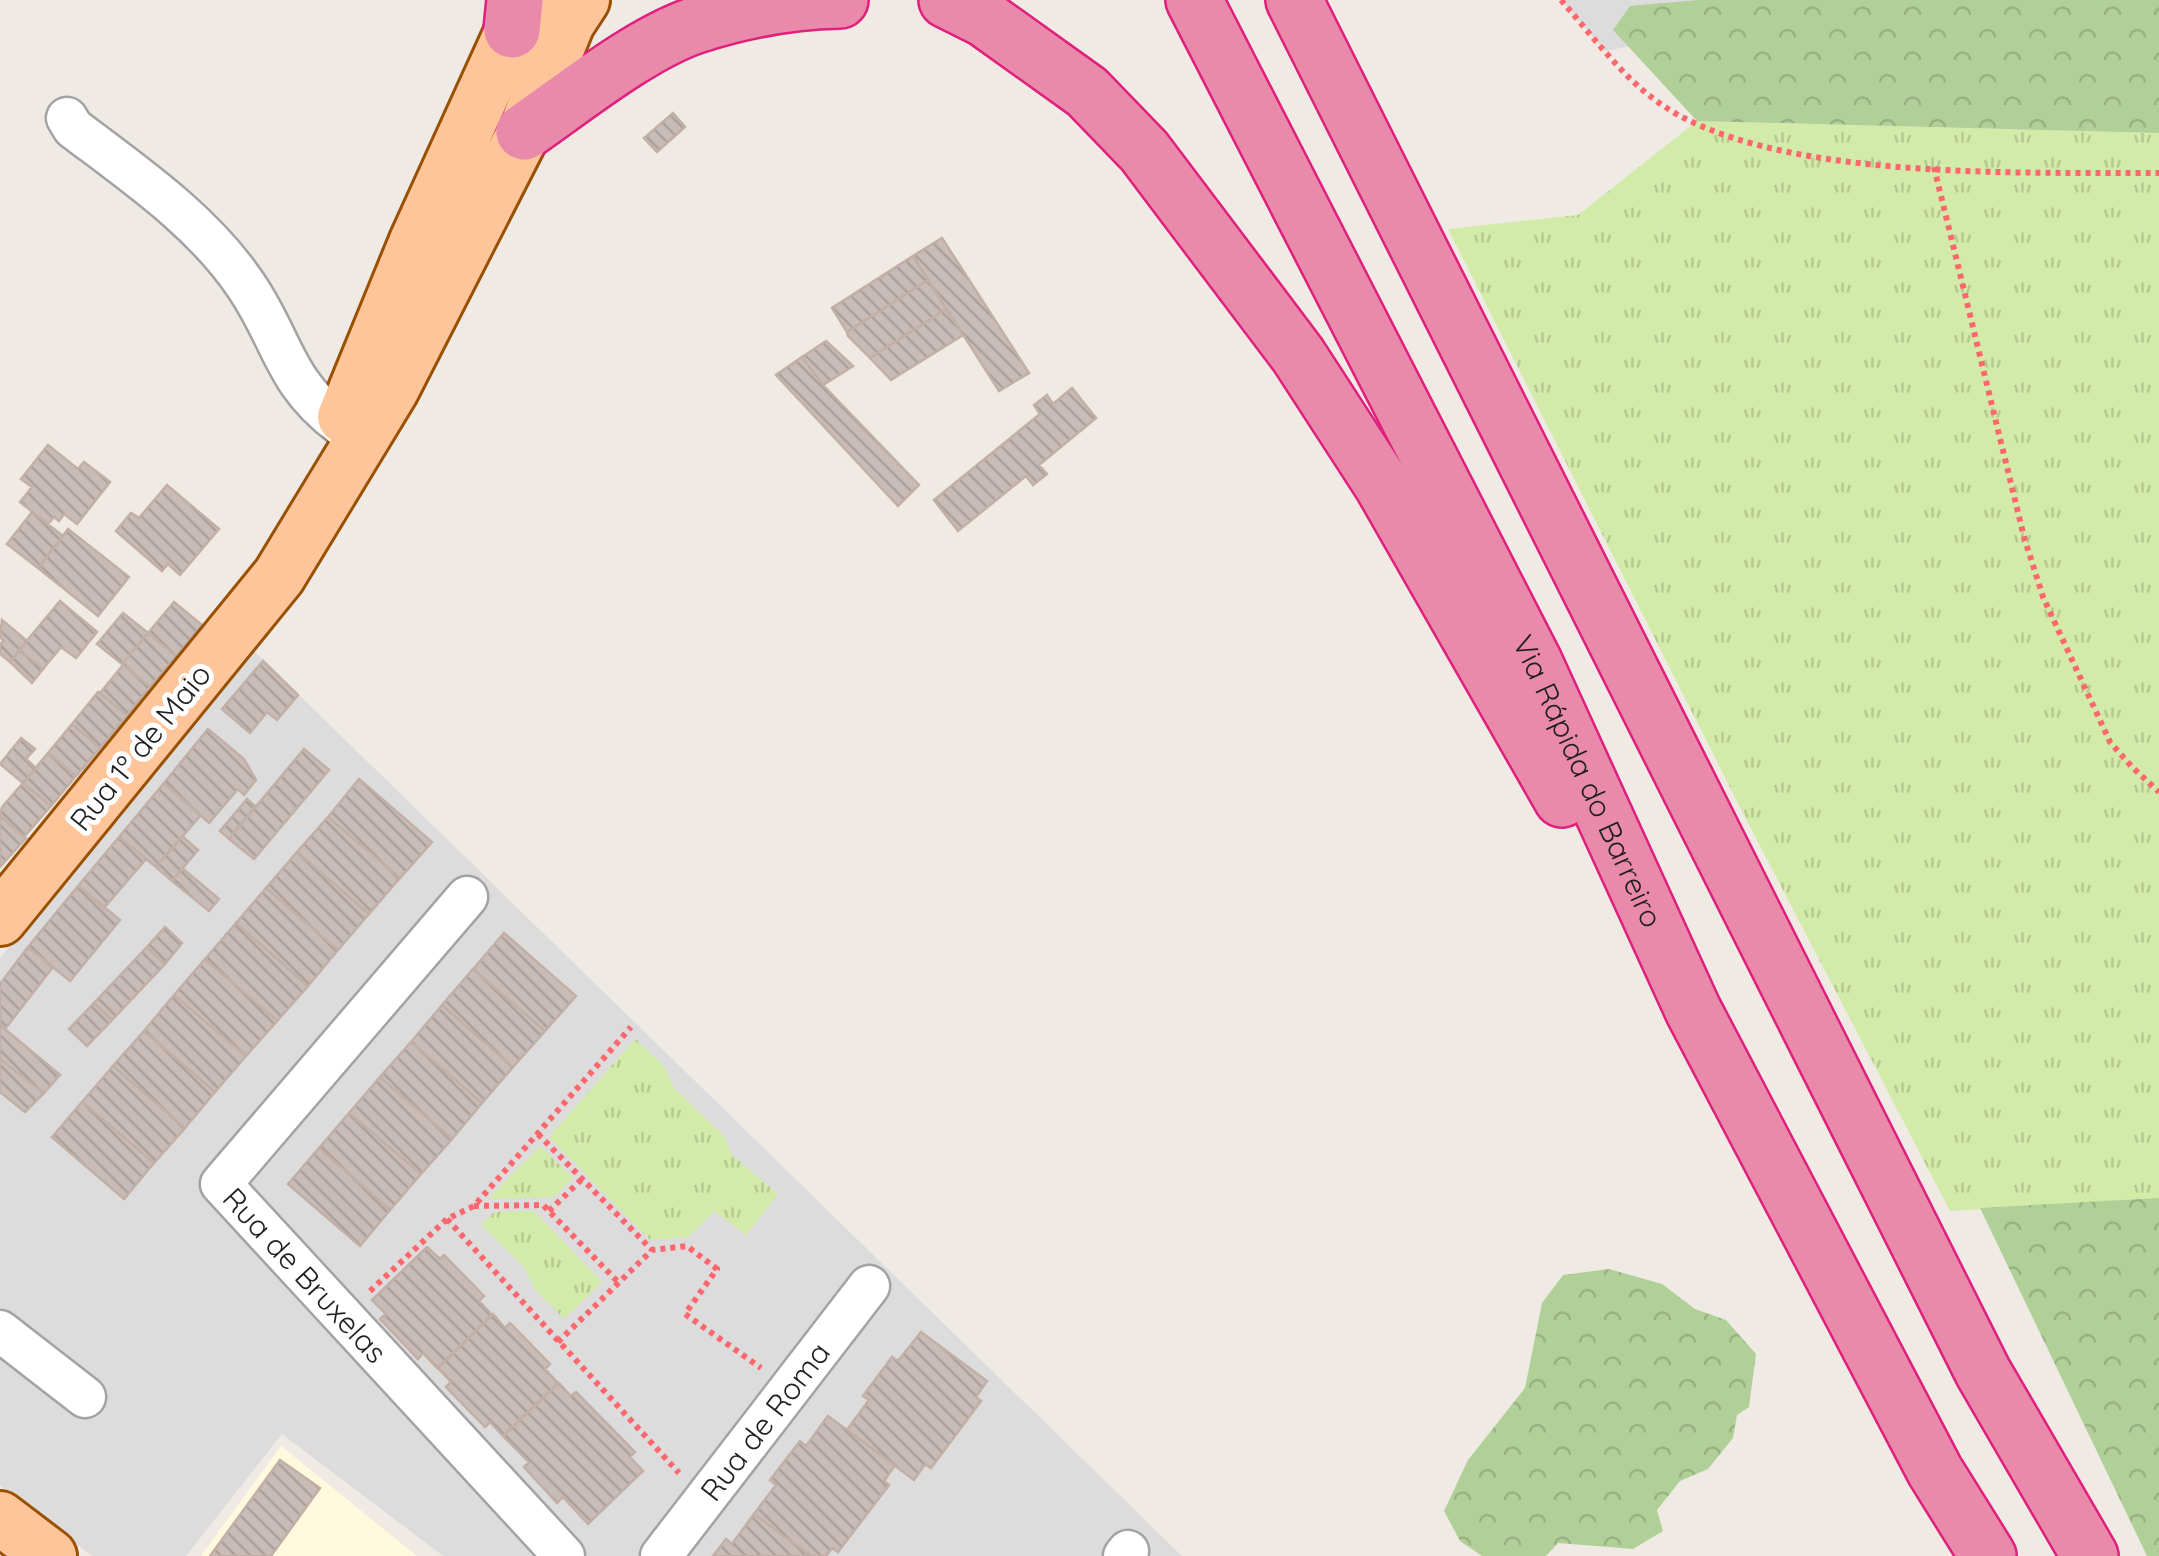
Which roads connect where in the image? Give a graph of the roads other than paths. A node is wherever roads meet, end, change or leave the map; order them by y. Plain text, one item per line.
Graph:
1 (583, 0) edge
2 (840, 0) edge
3 (900, 0) edge
4 (1194, 0) edge
5 (1294, 0) edge
6 (525, 8) edge
7 (966, 9) edge
8 (67, 118) dead end
9 (524, 132) junction
10 (456, 265) junction
11 (341, 425) junction
12 (279, 576) junction
13 (467, 897) dead end
14 (0, 919) edge
15 (1692, 1010) junction
16 (869, 1286) dead end
17 (0, 1331) edge
18 (86, 1397) dead end
19 (0, 1518) edge
20 (50, 1556) edge
21 (564, 1556) edge
22 (661, 1556) edge
23 (1988, 1556) edge
24 (2090, 1556) edge

1 - 9 main road
2 - 9 highway
3 - 7 highway
4 - 15 highway, Via Rápida do Barreiro
5 - 24 highway
6 - 10 street
6 - 11 main road
7 - 15 highway
8 - 11 street
9 - 10 main road
10 - 12 main road
11 - 12 main road
12 - 14 main road, Rua 1º de Maio
13 - 21 street, Rua de Bruxelas
15 - 23 highway, Via Rápida do Barreiro
16 - 22 street, Rua de Roma
17 - 18 street
19 - 20 main road

